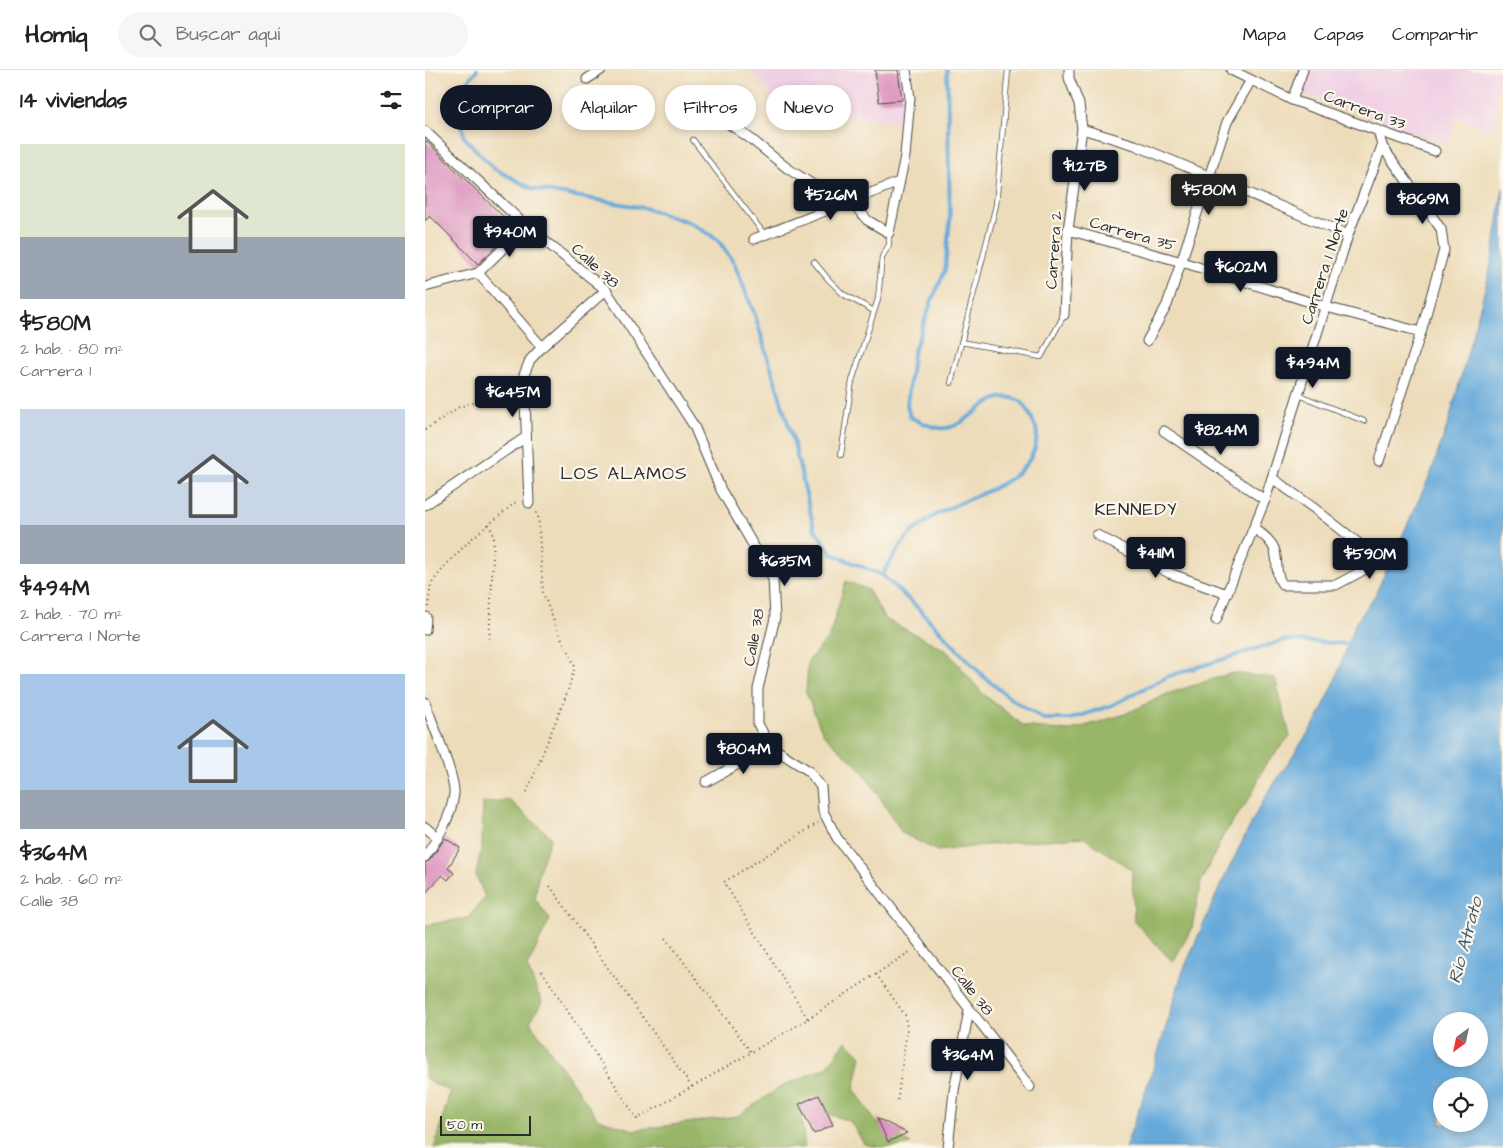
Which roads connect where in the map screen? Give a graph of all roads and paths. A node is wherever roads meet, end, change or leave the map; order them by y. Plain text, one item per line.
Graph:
1 (601, 70) edge
2 (906, 70) edge
3 (1009, 70) edge
4 (1069, 70) edge
5 (1231, 70) edge
6 (1303, 70) edge
7 (587, 80) dead end
8 (1251, 80) junction
9 (1292, 100) junction
10 (1082, 129) junction
11 (738, 130) edge
12 (1378, 130) junction
13 (425, 131) edge
14 (693, 140) dead end
15 (1382, 146) junction
16 (1435, 151) dead end
17 (1209, 177) junction
18 (899, 182) junction
19 (851, 201) junction
20 (526, 226) junction
21 (1067, 230) junction
22 (889, 233) junction
23 (765, 234) junction
24 (1348, 234) junction
25 (754, 239) dead end
26 (814, 262) dead end
27 (1182, 262) junction
28 (478, 273) junction
29 (425, 287) edge
30 (606, 290) junction
31 (1326, 308) junction
32 (874, 310) junction
33 (1064, 315) joint
34 (1421, 332) junction
35 (1147, 341) dead end
36 (961, 342) junction
37 (542, 346) junction
38 (951, 383) dead end
39 (524, 388) junction
40 (1299, 395) junction
41 (1364, 421) dead end
42 (425, 430) edge
43 (1164, 431) dead end
44 (526, 437) junction
45 (841, 455) dead end
46 (1379, 461) dead end
47 (1273, 478) junction
48 (1265, 500) junction
49 (529, 503) junction
50 (425, 505) edge
51 (489, 524) junction
52 (1254, 528) junction
53 (1097, 535) dead end
54 (1227, 594) junction
55 (426, 617) edge
56 (1216, 620) dead end
57 (425, 630) edge
58 (489, 641) dead end
59 (425, 702) edge
60 (770, 746) junction
61 (706, 782) dead end
62 (527, 792) dead end
63 (827, 818) junction
64 (425, 827) edge
65 (438, 838) junction
66 (425, 857) edge
67 (550, 886) dead end
68 (666, 938) dead end
69 (919, 946) junction
70 (541, 971) dead end
71 (876, 974) junction
72 (969, 1010) junction
73 (808, 1018) junction
74 (751, 1052) junction
75 (692, 1087) junction
76 (1030, 1087) dead end
77 (897, 1103) dead end
78 (948, 1148) edge

1 - 7 street
2 - 18 street
3 - 36 lane
4 - 10 street, Carrera 2
5 - 8 street, Carrera 33
6 - 9 street
8 - 9 street, Carrera 33
8 - 17 street
9 - 12 street, Carrera 33
10 - 17 street
10 - 21 street, Carrera 2
11 - 19 street
12 - 15 street
12 - 16 street, Carrera 33
13 - 20 street, Calle 38
14 - 23 lane
15 - 24 street, Carrera 1 Norte
15 - 34 street
17 - 24 street
17 - 27 street
18 - 19 street
18 - 22 street
19 - 22 street
19 - 23 street
20 - 28 street
20 - 30 street, Calle 38
21 - 27 street, Carrera 35
21 - 33 street, Carrera 2
22 - 32 lane
23 - 25 street
24 - 31 street, Carrera 1 Norte
26 - 32 lane
27 - 31 street, Carrera 35
27 - 35 street
28 - 29 street
28 - 37 street
30 - 37 street
30 - 60 street, Calle 38
31 - 34 street, Carrera 35
31 - 40 street, Carrera 1 Norte
32 - 45 lane
33 - 36 lane
34 - 46 street
36 - 38 lane
37 - 39 street
39 - 42 path
39 - 44 street
40 - 41 lane
40 - 47 street, Carrera 1 Norte
43 - 48 street
44 - 49 street
44 - 50 street
47 - 48 street, Carrera 1 Norte
47 - 52 street
48 - 52 street, Carrera 1 Norte
49 - 51 path
49 - 62 path
51 - 55 path
51 - 58 path
52 - 54 street, Carrera 1 Norte
53 - 54 street
54 - 56 street, Carrera 1 Norte
55 - 57 street
59 - 65 street
60 - 61 street
60 - 63 street, Calle 38
63 - 69 street, Calle 38
63 - 73 path
64 - 65 street
65 - 66 street
67 - 75 path
68 - 74 path
69 - 71 path
69 - 72 street, Calle 38
70 - 75 path
71 - 73 path
71 - 77 path
72 - 76 street, Calle 38
72 - 78 street
73 - 74 path
74 - 75 path

